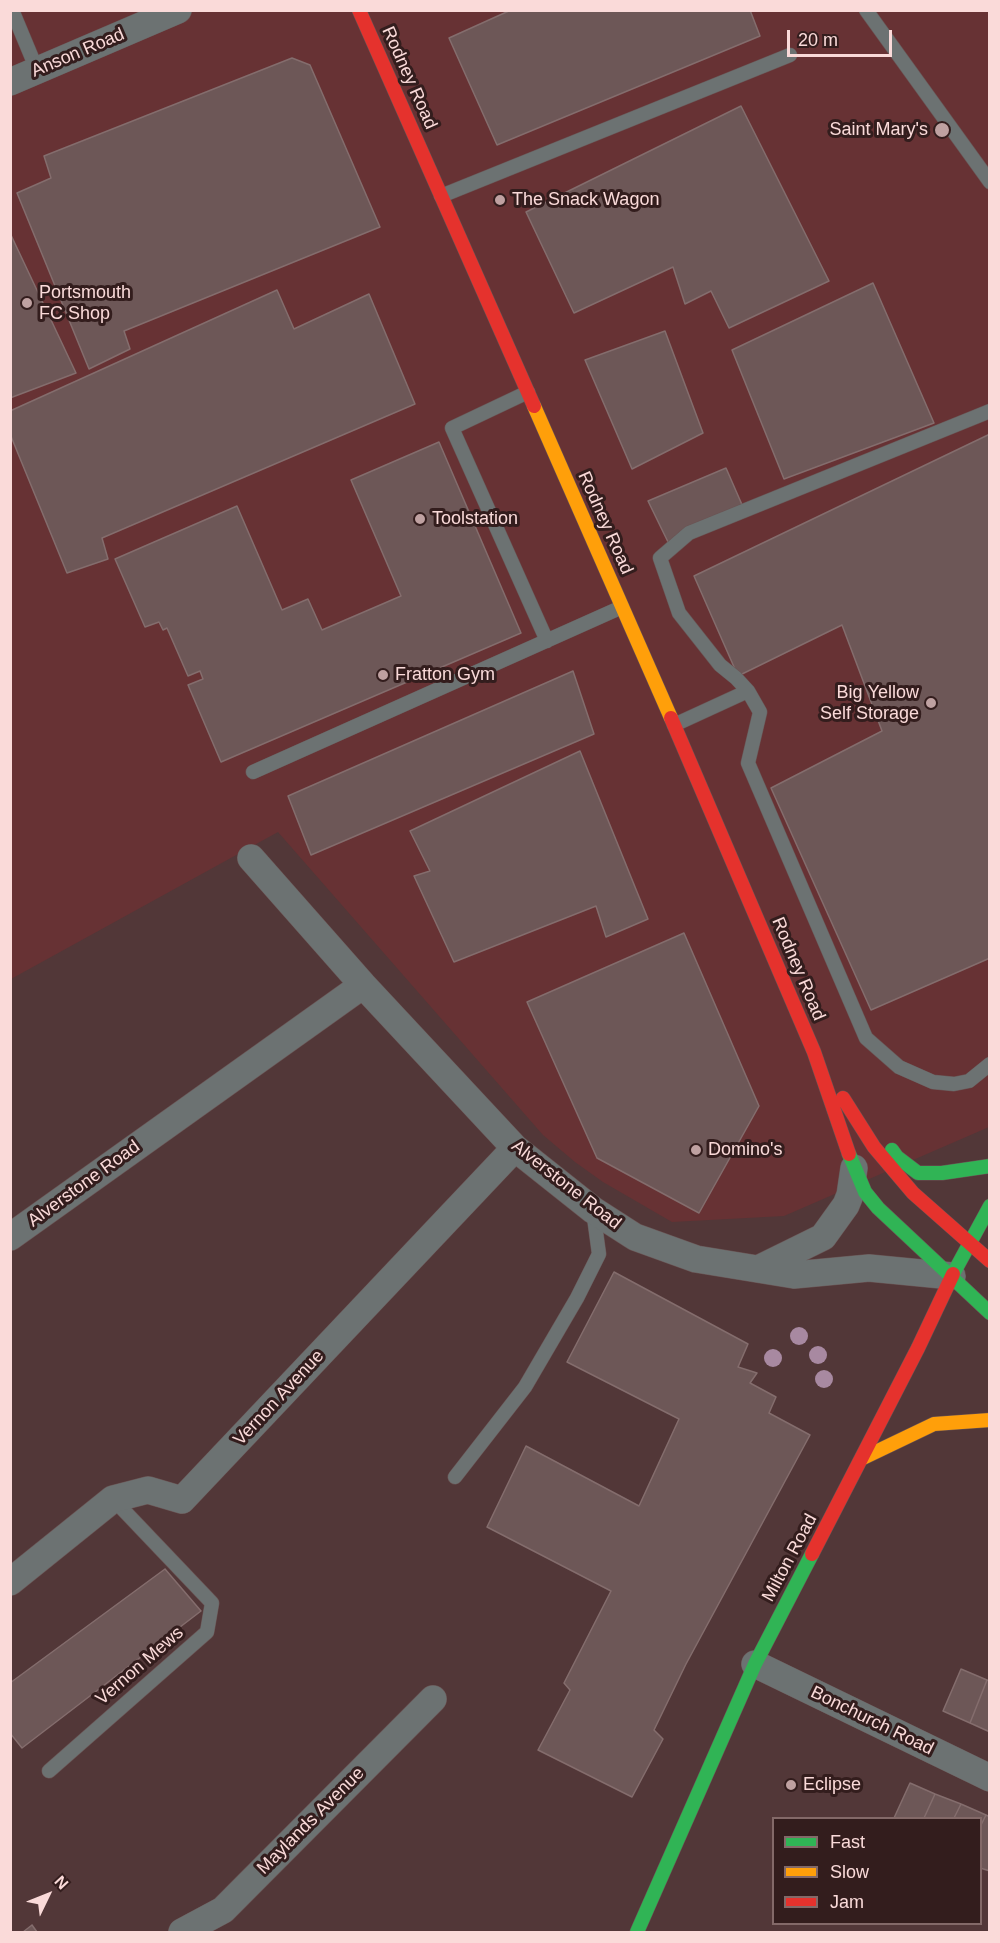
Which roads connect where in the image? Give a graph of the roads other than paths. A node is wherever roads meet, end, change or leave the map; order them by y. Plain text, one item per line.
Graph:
1 (12, 10) edge
2 (178, 10) edge
3 (359, 10) edge
4 (866, 10) edge
5 (790, 55) dead end
6 (37, 70) junction
7 (10, 82) edge
8 (990, 182) edge
9 (441, 196) junction
10 (528, 392) junction
11 (990, 411) edge
12 (622, 607) junction
13 (547, 641) junction
14 (748, 691) junction
15 (674, 725) junction
16 (253, 772) dead end
17 (251, 858) dead end
18 (363, 985) junction
19 (814, 1052) junction
20 (990, 1064) edge
21 (515, 1148) junction
22 (990, 1166) edge
23 (854, 1168) junction
24 (990, 1206) edge
25 (593, 1210) junction
26 (10, 1237) edge
27 (971, 1244) junction
28 (990, 1261) edge
29 (758, 1269) junction
30 (952, 1276) junction
31 (990, 1313) edge
32 (990, 1420) edge
33 (862, 1458) junction
34 (455, 1477) dead end
35 (113, 1499) junction
36 (10, 1582) edge
37 (754, 1664) junction
38 (433, 1699) dead end
39 (49, 1771) dead end
40 (990, 1778) edge
41 (182, 1932) edge
42 (637, 1932) edge

1 - 6 lane
2 - 6 street, Anson Road
3 - 9 main road, Rodney Road
4 - 8 lane
5 - 9 lane
6 - 7 street, Anson Road
9 - 10 main road, Rodney Road
10 - 12 main road, Rodney Road
10 - 13 lane
11 - 14 lane
12 - 13 lane
12 - 15 main road, Rodney Road
13 - 16 lane
14 - 15 lane
14 - 20 lane
15 - 19 main road, Rodney Road
17 - 18 street, Alverstone Road
18 - 21 street, Alverstone Road
18 - 26 street, Alverstone Road
19 - 22 main road, Rodney Road
19 - 23 main road, Rodney Road
19 - 27 main road, Rodney Road
21 - 25 street, Alverstone Road
21 - 35 street, Vernon Avenue
23 - 29 street
23 - 30 main road, Rodney Road
24 - 27 main road, Milton Road
25 - 29 street, Alverstone Road
25 - 34 lane
27 - 28 main road, Rodney Road
27 - 30 main road, Milton Road
29 - 30 street, Alverstone Road
30 - 31 main road, Rodney Road
30 - 33 main road, Milton Road
32 - 33 main road
33 - 37 main road, Milton Road
35 - 36 street, Vernon Avenue
35 - 39 lane, Vernon Mews
37 - 40 street, Bonchurch Road
37 - 42 main road, Milton Road
38 - 41 street, Maylands Avenue

